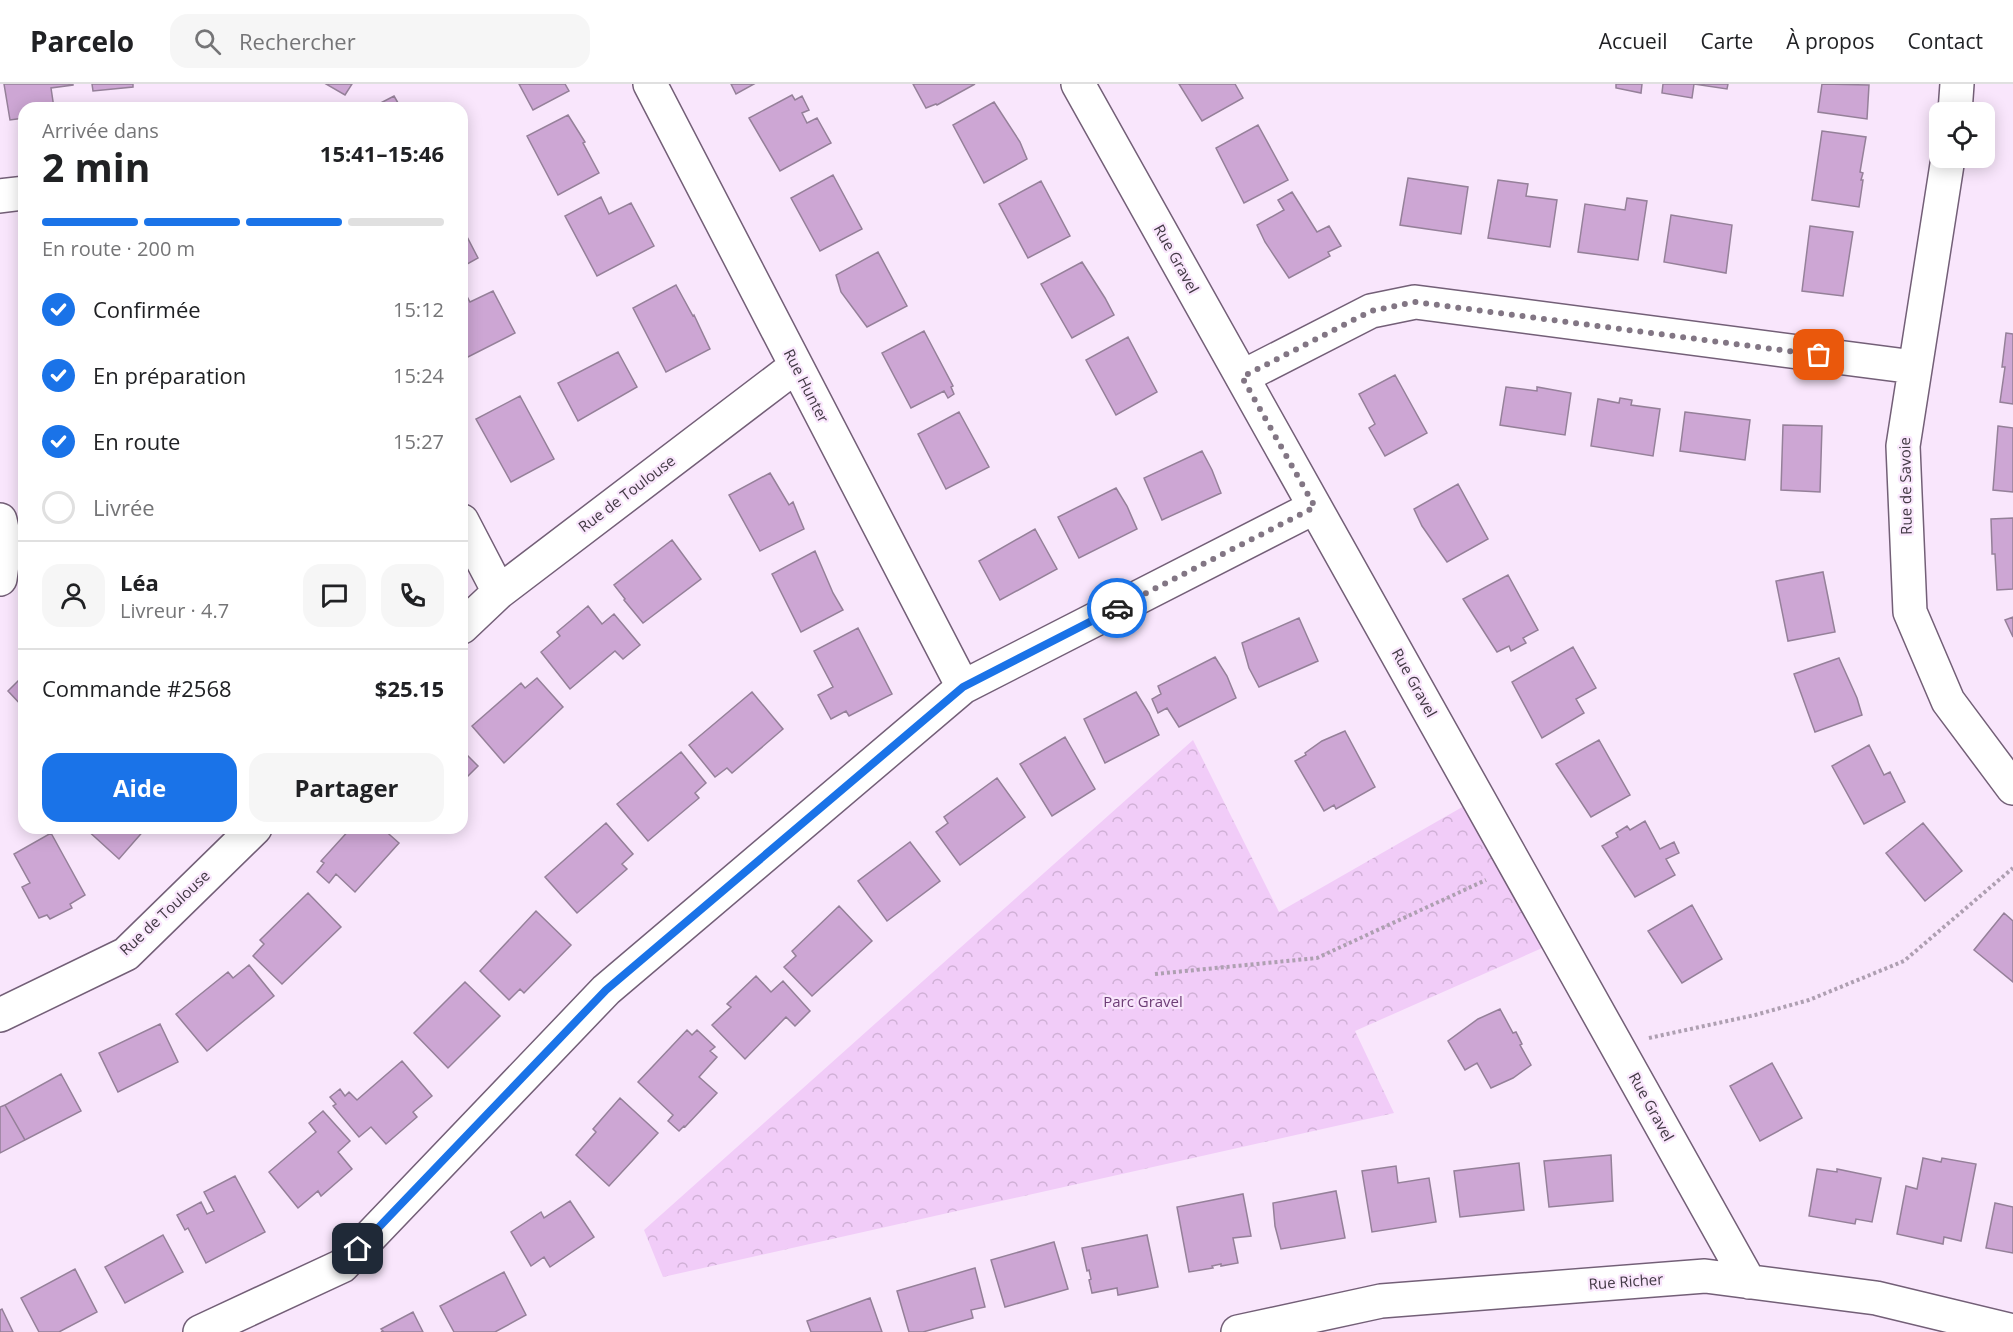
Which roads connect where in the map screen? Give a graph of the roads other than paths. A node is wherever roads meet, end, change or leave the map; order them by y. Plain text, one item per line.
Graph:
1 (650, 84) edge
2 (1078, 84) edge
3 (1958, 84) edge
4 (1956, 102) edge
5 (1946, 168) edge
6 (18, 194) edge
7 (0, 196) edge
8 (796, 366) junction
9 (1914, 367) junction
10 (1242, 377) junction
11 (1315, 507) junction
12 (0, 520) edge
13 (468, 533) edge
14 (0, 579) edge
15 (499, 592) junction
16 (468, 621) edge
17 (963, 687) junction
18 (2013, 788) edge
19 (249, 834) edge
20 (0, 1015) edge
21 (1749, 1282) junction
22 (2013, 1330) edge
23 (200, 1332) edge
24 (1238, 1332) edge

1 - 8 street, Rue Hunter
2 - 10 street, Rue Gravel
3 - 4 street
5 - 9 street, Rue de Savoie
6 - 7 street
8 - 15 street, Rue de Toulouse
8 - 17 street, Rue Hunter
9 - 10 street
9 - 18 street, Rue de Savoie
10 - 11 street, Rue Gravel
11 - 17 street
11 - 21 street, Rue Gravel
12 - 14 street
13 - 15 street
15 - 16 street, Rue de Toulouse
17 - 23 street
19 - 20 street, Rue de Toulouse
21 - 22 street, Rue Richer
21 - 24 street, Rue Richer

